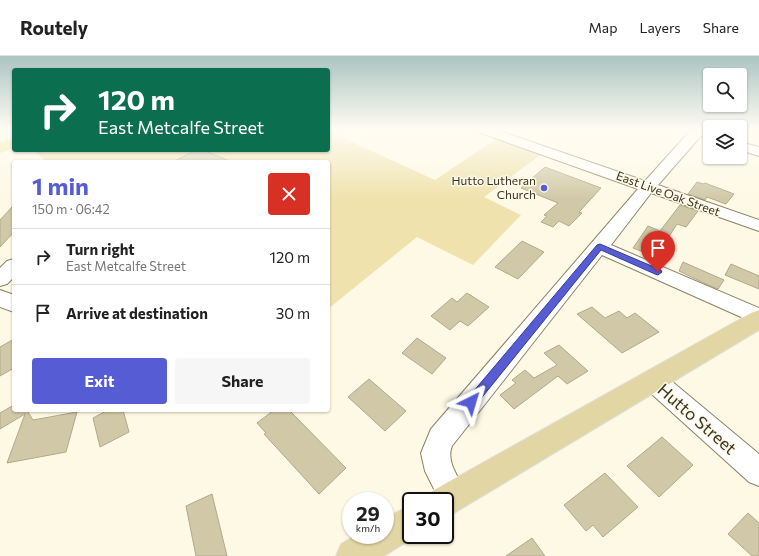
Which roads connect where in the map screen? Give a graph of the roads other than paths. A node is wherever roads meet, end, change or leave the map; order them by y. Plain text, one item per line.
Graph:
1 (552, 153) edge
2 (679, 153) edge
3 (648, 187) junction
4 (759, 226) edge
5 (600, 247) junction
6 (12, 268) edge
7 (0, 279) edge
8 (0, 298) edge
9 (12, 303) edge
10 (759, 318) edge
11 (654, 381) junction
12 (759, 472) edge
13 (446, 492) edge
14 (454, 496) edge
15 (402, 526) edge
16 (353, 556) edge

1 - 3 street, East Live Oak Street
2 - 3 street
3 - 4 street, East Live Oak Street
3 - 5 street
5 - 10 street
5 - 13 street
6 - 7 street
8 - 9 street
10 - 11 main road
11 - 12 street, Hutto Street
11 - 14 main road
15 - 16 main road

